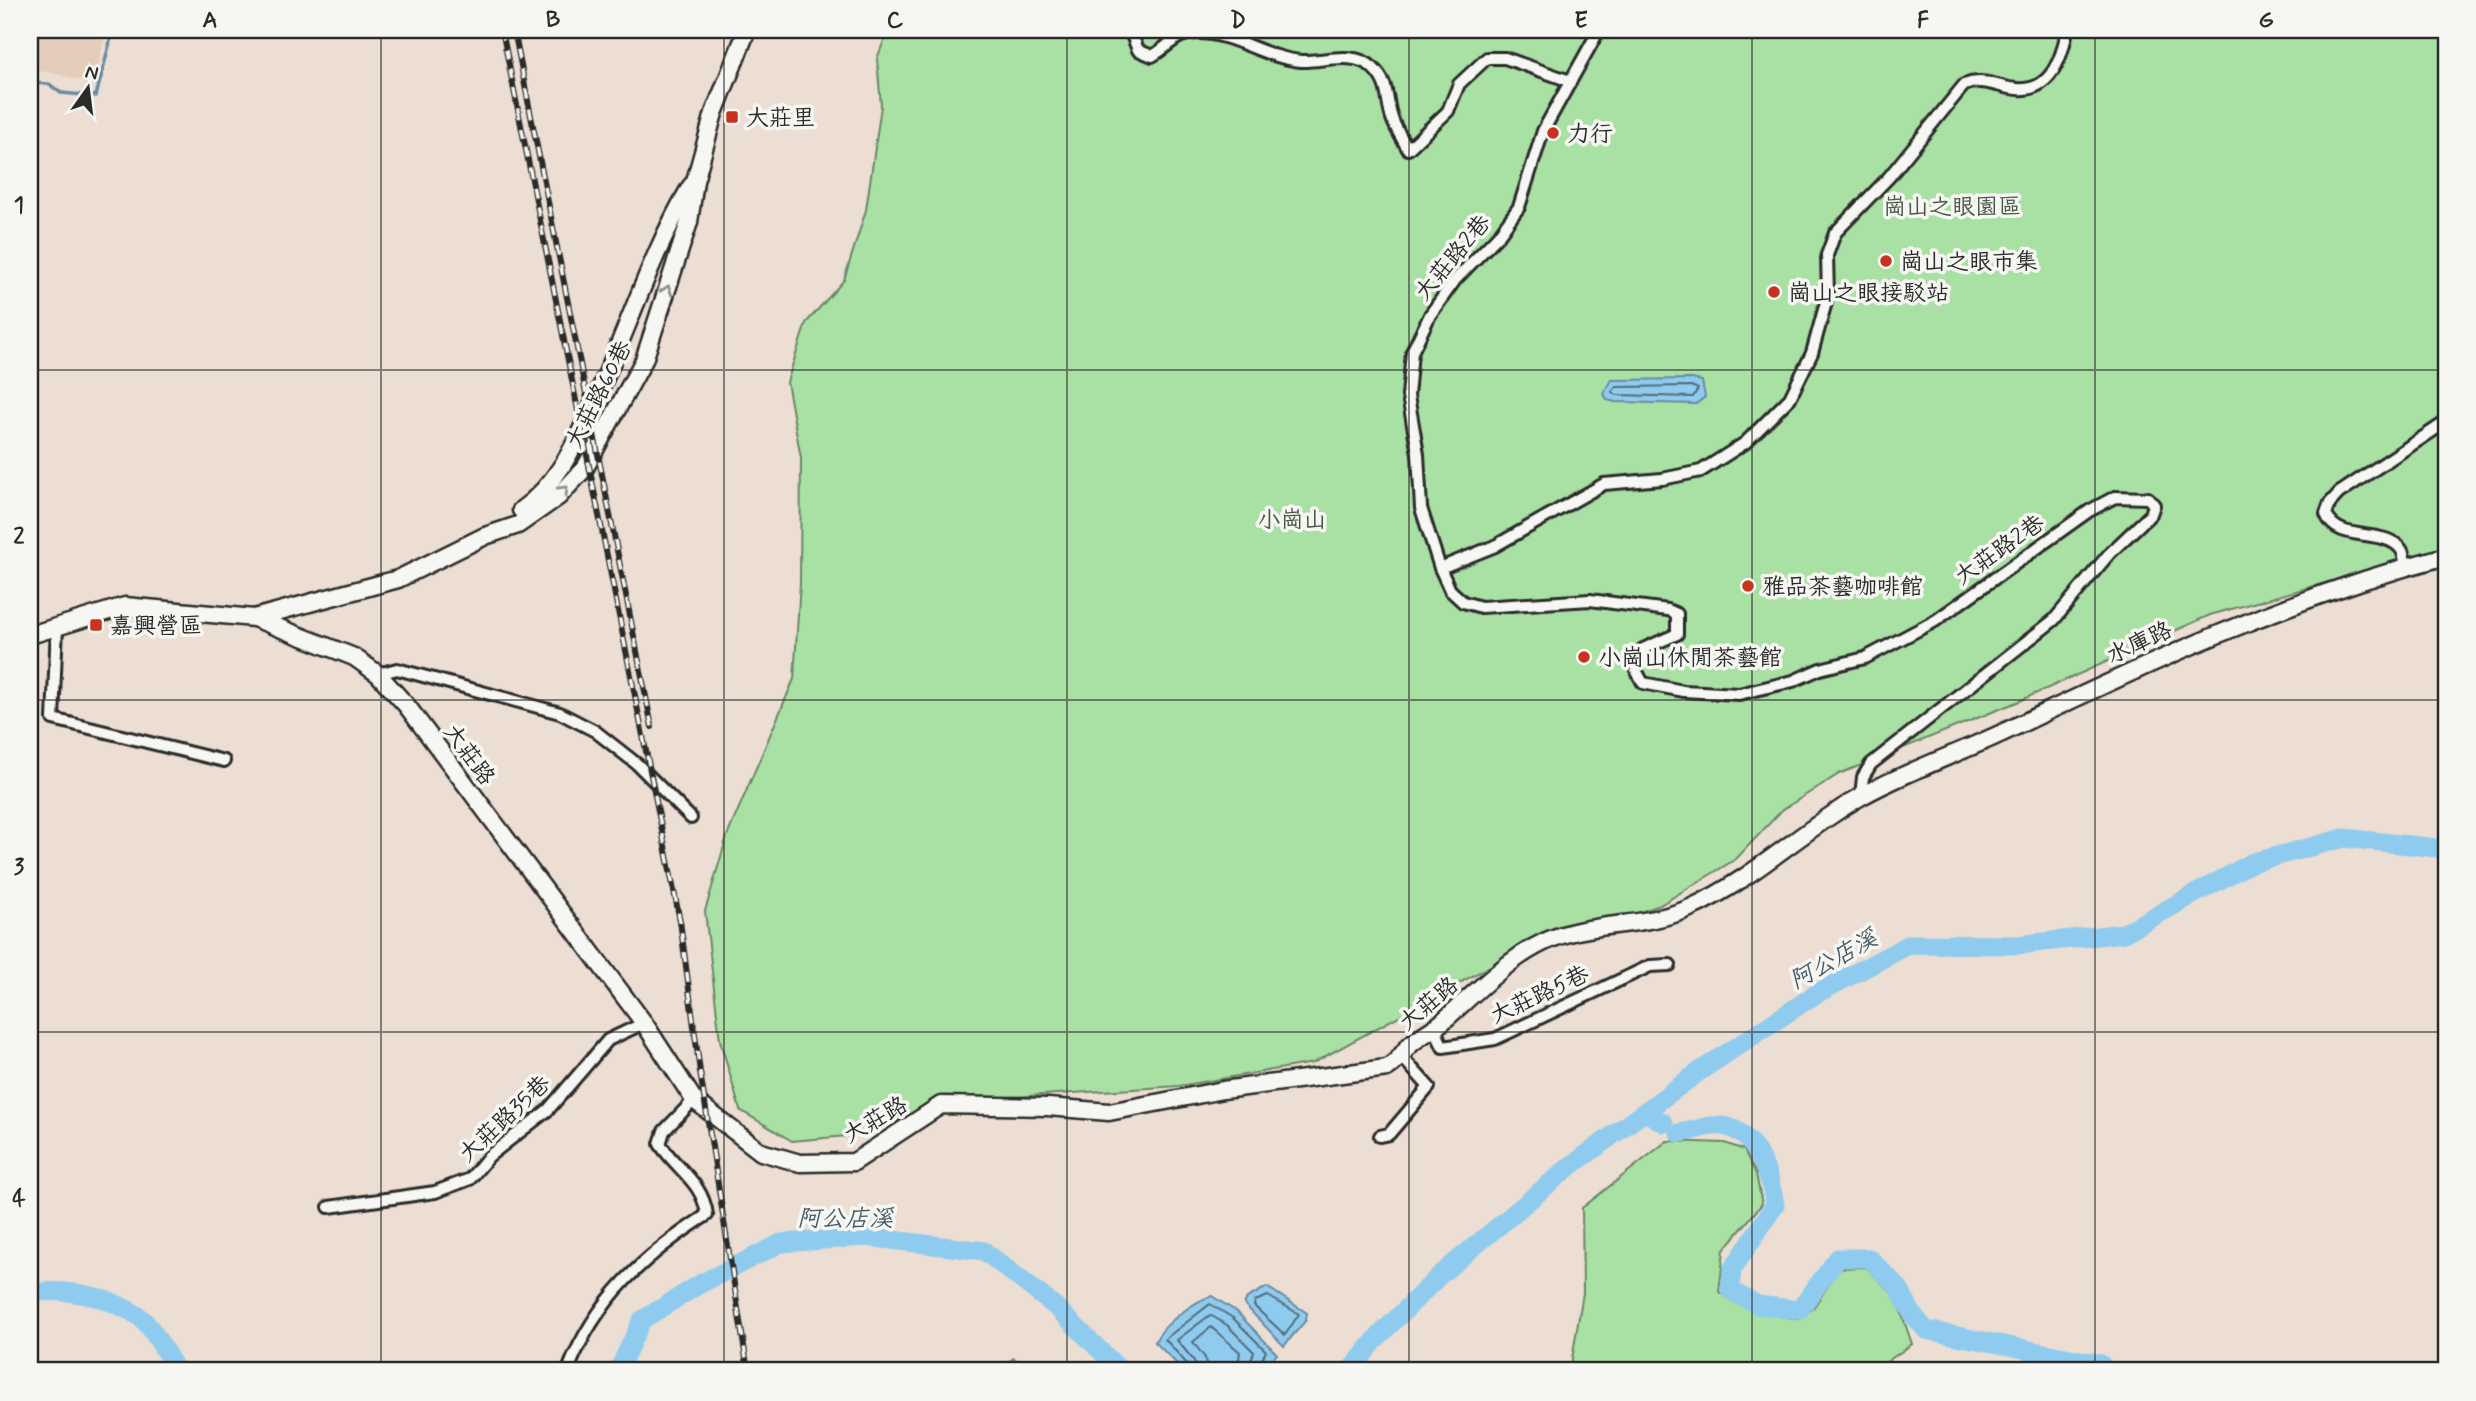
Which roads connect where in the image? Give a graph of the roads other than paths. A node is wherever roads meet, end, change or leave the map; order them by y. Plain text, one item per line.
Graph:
1 (747, 30) edge
2 (1130, 30) edge
3 (1600, 30) edge
4 (2067, 30) edge
5 (1570, 81) junction
6 (695, 181) junction
7 (2446, 422) edge
8 (485, 536) junction
9 (2446, 556) edge
10 (2406, 566) junction
11 (1440, 568) junction
12 (254, 618) junction
13 (57, 626) junction
14 (30, 635) edge
15 (378, 674) junction
16 (224, 761) dead end
17 (1861, 796) junction
18 (691, 818) dead end
19 (1670, 965) dead end
20 (644, 1024) junction
21 (1434, 1028) junction
22 (1403, 1058) junction
23 (694, 1100) junction
24 (1380, 1136) dead end
25 (329, 1207) dead end
26 (572, 1371) edge

1 - 6 street, 大莊路60巷
2 - 5 street
3 - 5 street, 大莊路2巷
4 - 11 street
5 - 11 street, 大莊路2巷
6 - 8 street, 大莊路60巷
8 -> 6 street, 大莊路60巷
7 - 10 street
8 - 12 street, 大莊路60巷
9 - 10 street, 水庫路
10 - 17 street, 水庫路
11 - 17 street, 大莊路2巷
12 - 13 street, 大莊路
12 - 15 street, 大莊路
13 - 14 street, 大莊路
13 - 16 street
15 - 18 street
15 - 20 street, 大莊路
17 - 21 street, 大莊路
19 - 21 street, 大莊路5巷
20 - 23 street, 大莊路
20 - 25 street, 大莊路35巷
21 - 22 street, 大莊路
22 - 23 street, 大莊路
22 - 24 street
23 - 26 street

